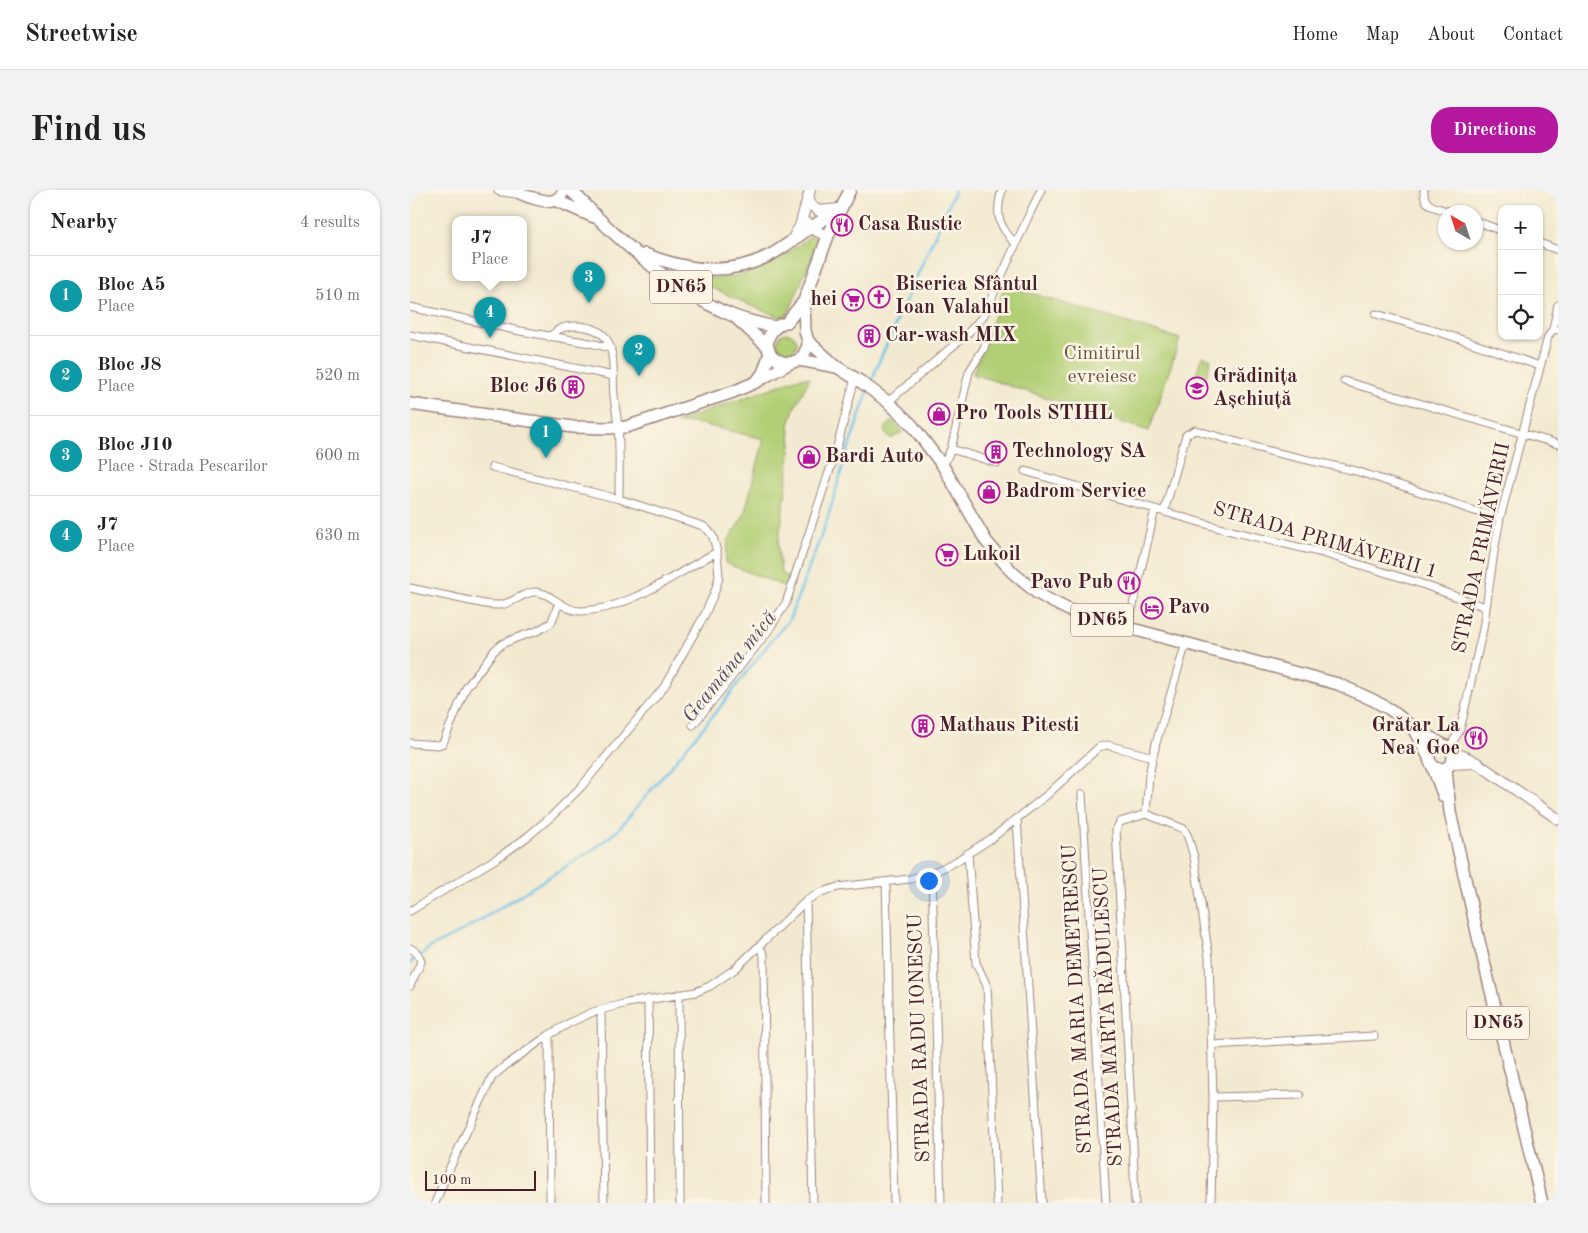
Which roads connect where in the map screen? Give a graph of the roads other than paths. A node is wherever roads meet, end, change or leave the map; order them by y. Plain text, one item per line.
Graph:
1 (499, 190) edge
2 (564, 190) edge
3 (570, 190) edge
4 (850, 190) edge
5 (1002, 190) edge
6 (1041, 190) edge
7 (518, 192) edge
8 (809, 194) edge
9 (1424, 194) edge
10 (555, 200) junction
11 (1438, 208) edge
12 (840, 209) junction
13 (804, 215) junction
14 (600, 220) junction
15 (1483, 224) edge
16 (810, 228) junction
17 (1498, 229) edge
18 (828, 236) junction
19 (790, 242) junction
20 (1016, 244) junction
21 (1543, 244) edge
22 (632, 248) junction
23 (1558, 250) edge
24 (804, 301) junction
25 (1558, 306) edge
26 (410, 307) edge
27 (1376, 314) dead end
28 (735, 317) junction
29 (787, 322) junction
30 (975, 326) junction
31 (775, 327) junction
32 (1556, 330) edge
33 (410, 335) edge
34 (806, 336) junction
35 (549, 337) junction
36 (610, 348) junction
37 (769, 350) junction
38 (794, 362) junction
39 (1540, 366) junction
40 (837, 367) junction
41 (614, 376) junction
42 (858, 380) junction
43 (1344, 381) dead end
44 (756, 382) junction
45 (888, 402) junction
46 (410, 404) edge
47 (618, 428) junction
48 (1522, 433) junction
49 (1558, 444) edge
50 (951, 449) junction
51 (997, 463) dead end
52 (943, 466) junction
53 (492, 467) dead end
54 (1024, 471) dead end
55 (619, 500) junction
56 (1155, 509) junction
57 (1164, 512) junction
58 (1500, 518) junction
59 (717, 552) junction
60 (410, 588) edge
61 (559, 603) junction
62 (1485, 608) junction
63 (1128, 627) junction
64 (1186, 643) junction
65 (693, 725) dead end
66 (1412, 727) junction
67 (410, 743) edge
68 (1449, 749) junction
69 (1153, 758) junction
70 (1430, 761) junction
71 (1477, 763) junction
72 (1448, 766) junction
73 (1082, 794) dead end
74 (1450, 812) junction
75 (1146, 814) junction
76 (1017, 819) junction
77 (1558, 819) edge
78 (968, 853) junction
79 (932, 873) junction
80 (886, 882) junction
81 (806, 901) junction
82 (410, 912) edge
83 (759, 946) junction
84 (412, 949) edge
85 (410, 986) edge
86 (679, 994) junction
87 (648, 999) junction
88 (601, 1010) junction
89 (549, 1035) junction
90 (1374, 1036) dead end
91 (1212, 1045) junction
92 (1300, 1095) dead end
93 (1213, 1097) junction
94 (435, 1203) edge
95 (550, 1203) edge
96 (604, 1203) edge
97 (650, 1203) edge
98 (680, 1203) edge
99 (766, 1203) edge
100 (813, 1203) edge
101 (894, 1203) edge
102 (941, 1203) edge
103 (997, 1203) edge
104 (1042, 1203) edge
105 (1106, 1203) edge
106 (1135, 1203) edge
107 (1211, 1203) edge
108 (1542, 1203) edge

1 - 7 main road
2 - 10 main road
3 - 14 main road, DN65
4 - 12 main road
5 - 20 street
6 - 20 street
7 - 10 main road
8 - 12 main road
8 - 13 main road
9 - 11 street
10 - 14 main road, DN65
12 - 16 main road
12 - 18 main road
13 - 16 main road
13 - 19 main road
14 - 22 main road, DN65
15 - 17 street
16 - 18 main road
16 - 19 main road
18 - 24 main road
19 - 22 main road
20 - 30 street
21 - 23 street
22 - 28 main road, DN65
24 - 29 main road
24 - 34 main road
25 - 32 street, STRADA PRIMĂVERII
26 - 35 street
27 - 39 street
28 - 31 main road
28 - 37 main road
29 - 31 main road
29 - 34 main road
30 - 45 street
30 - 50 street
31 - 37 main road
32 - 39 street, STRADA PRIMĂVERII
33 - 41 street
34 - 38 main road
34 - 40 main road
35 - 36 street
35 - 36 street
36 - 41 street
37 - 38 main road
37 - 44 main road
38 - 40 main road
38 - 44 main road
39 - 48 street, STRADA PRIMĂVERII
40 - 42 main road, DN65
41 - 47 street
42 - 45 main road, DN65
42 - 65 street
43 - 48 street
44 - 47 main road
45 - 52 main road, DN65
46 - 47 main road
47 - 55 street
48 - 49 street
48 - 58 street, STRADA PRIMĂVERII
50 - 51 street
50 - 52 street
52 - 63 main road, DN65
53 - 55 street
54 - 56 street, STRADA PRIMĂVERII 1
55 - 59 street
56 - 57 street, STRADA PRIMĂVERII 1
56 - 63 street
57 - 58 street
57 - 62 street, STRADA PRIMĂVERII 1
58 - 62 street, STRADA PRIMĂVERII
59 - 61 street
59 - 82 street
60 - 61 street
61 - 67 street
62 - 68 street, STRADA PRIMĂVERII
63 - 64 main road, DN65
64 - 66 main road, DN65
64 - 69 street
66 - 68 main road, DN65
66 - 70 main road, DN65
68 - 70 main road
68 - 71 main road
68 - 72 main road, DN65
69 - 75 street
69 - 76 street
70 - 72 main road
70 - 74 main road, DN65
71 - 72 main road
71 - 77 main road
72 - 74 main road, DN65
73 - 105 street, STRADA MARIA DEMETRESCU
74 - 108 main road, DN65
75 - 91 street
75 - 106 street, STRADA MARTA RĂDULESCU
76 - 78 street
76 - 104 street
78 - 79 street
78 - 103 street
79 - 80 street
79 - 102 street, STRADA RADU IONESCU
80 - 81 street
80 - 101 street
81 - 83 street
81 - 100 street
83 - 86 street
83 - 99 street
84 - 85 street
86 - 87 street
86 - 98 street
87 - 88 street
87 - 97 street
88 - 89 street
88 - 96 street
89 - 94 street
89 - 95 street
90 - 91 street
91 - 93 street
92 - 93 street
93 - 107 street

